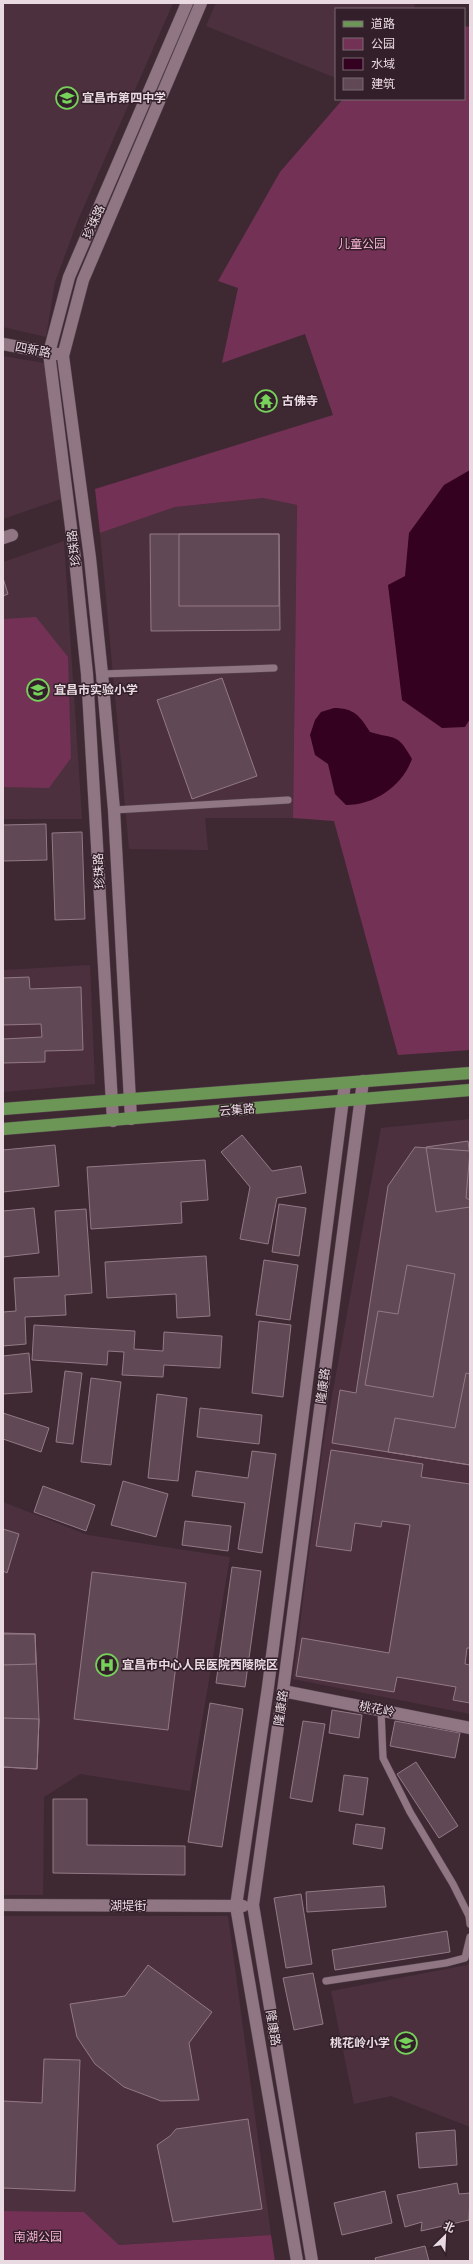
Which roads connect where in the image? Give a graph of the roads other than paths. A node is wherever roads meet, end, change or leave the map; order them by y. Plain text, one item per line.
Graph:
1 (187, 3) edge
2 (201, 3) edge
3 (3, 344) edge
4 (49, 353) junction
5 (63, 356) junction
6 (274, 668) dead end
7 (102, 674) junction
8 (288, 800) dead end
9 (114, 810) junction
10 (470, 1073) edge
11 (363, 1081) junction
12 (345, 1083) junction
13 (470, 1090) edge
14 (129, 1099) junction
15 (361, 1099) junction
16 (112, 1100) junction
17 (344, 1100) junction
18 (3, 1109) edge
19 (131, 1119) junction
20 (113, 1121) junction
21 (3, 1129) edge
22 (283, 1691) junction
23 (381, 1710) junction
24 (470, 1728) edge
25 (253, 1905) junction
26 (3, 1906) edge
27 (236, 1906) junction
28 (470, 1924) edge
29 (470, 1937) edge
30 (326, 1981) dead end
31 (297, 2261) edge
32 (312, 2261) edge

1 - 4 main road, 珍珠路
2 - 5 main road, 珍珠路
3 - 4 main road, 四新路
4 - 5 main road, 四新路
4 - 16 main road, 珍珠路
5 - 7 main road, 珍珠路
6 - 7 lane
7 - 9 main road, 珍珠路
8 - 9 lane
9 - 14 main road, 珍珠路
10 - 11 main road, 云集路
11 - 12 main road, 云集路
11 - 15 main road, 隆康路
12 - 14 main road, 云集路
12 - 17 main road, 隆康路
13 - 15 main road, 云集路
14 - 16 main road, 云集路
14 - 19 main road, 珍珠路
15 - 17 main road, 云集路
15 - 22 main road, 隆康路
16 - 18 main road, 云集路
16 - 20 main road, 珍珠路
17 - 19 main road, 云集路
17 - 27 main road, 隆康路
19 - 20 main road, 云集路
20 - 21 main road, 云集路
22 - 23 main road, 桃花岭
22 - 25 main road, 隆康路
23 - 24 main road, 桃花岭
23 - 28 lane
25 - 27 main road, 湖堤街
25 - 32 main road, 隆康路
26 - 27 main road, 湖堤街
27 - 31 main road, 隆康路
29 - 30 lane

